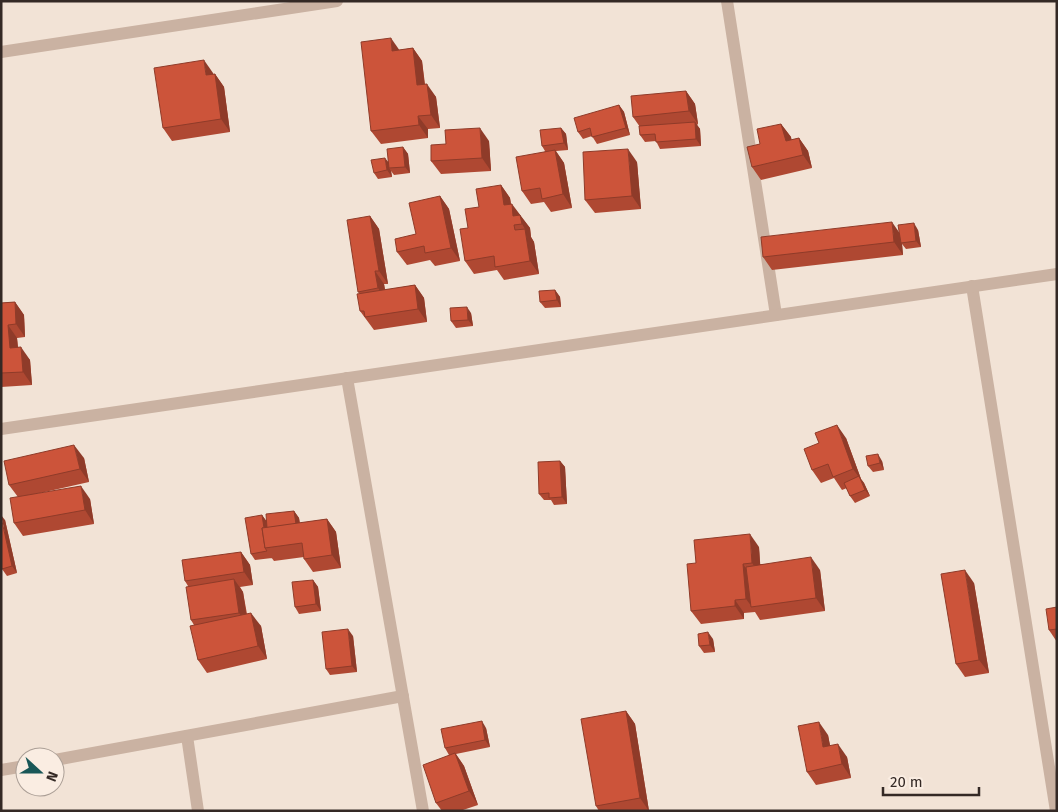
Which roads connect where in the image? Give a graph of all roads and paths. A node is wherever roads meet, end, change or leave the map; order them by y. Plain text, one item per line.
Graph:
1 (337, 1) edge
2 (727, 1) edge
3 (1, 52) edge
4 (1057, 274) edge
5 (972, 286) junction
6 (776, 315) junction
7 (347, 378) junction
8 (1, 429) edge
9 (404, 696) junction
10 (187, 736) junction
11 (65, 758) edge
12 (15, 768) edge
13 (1, 770) edge
14 (198, 811) edge
15 (423, 811) edge
16 (1056, 811) edge

1 - 3 street
2 - 6 street
4 - 5 street
5 - 6 street
5 - 16 street
6 - 7 street
7 - 8 street
7 - 9 street
9 - 10 street
9 - 15 street
10 - 11 street
10 - 14 street
12 - 13 street

